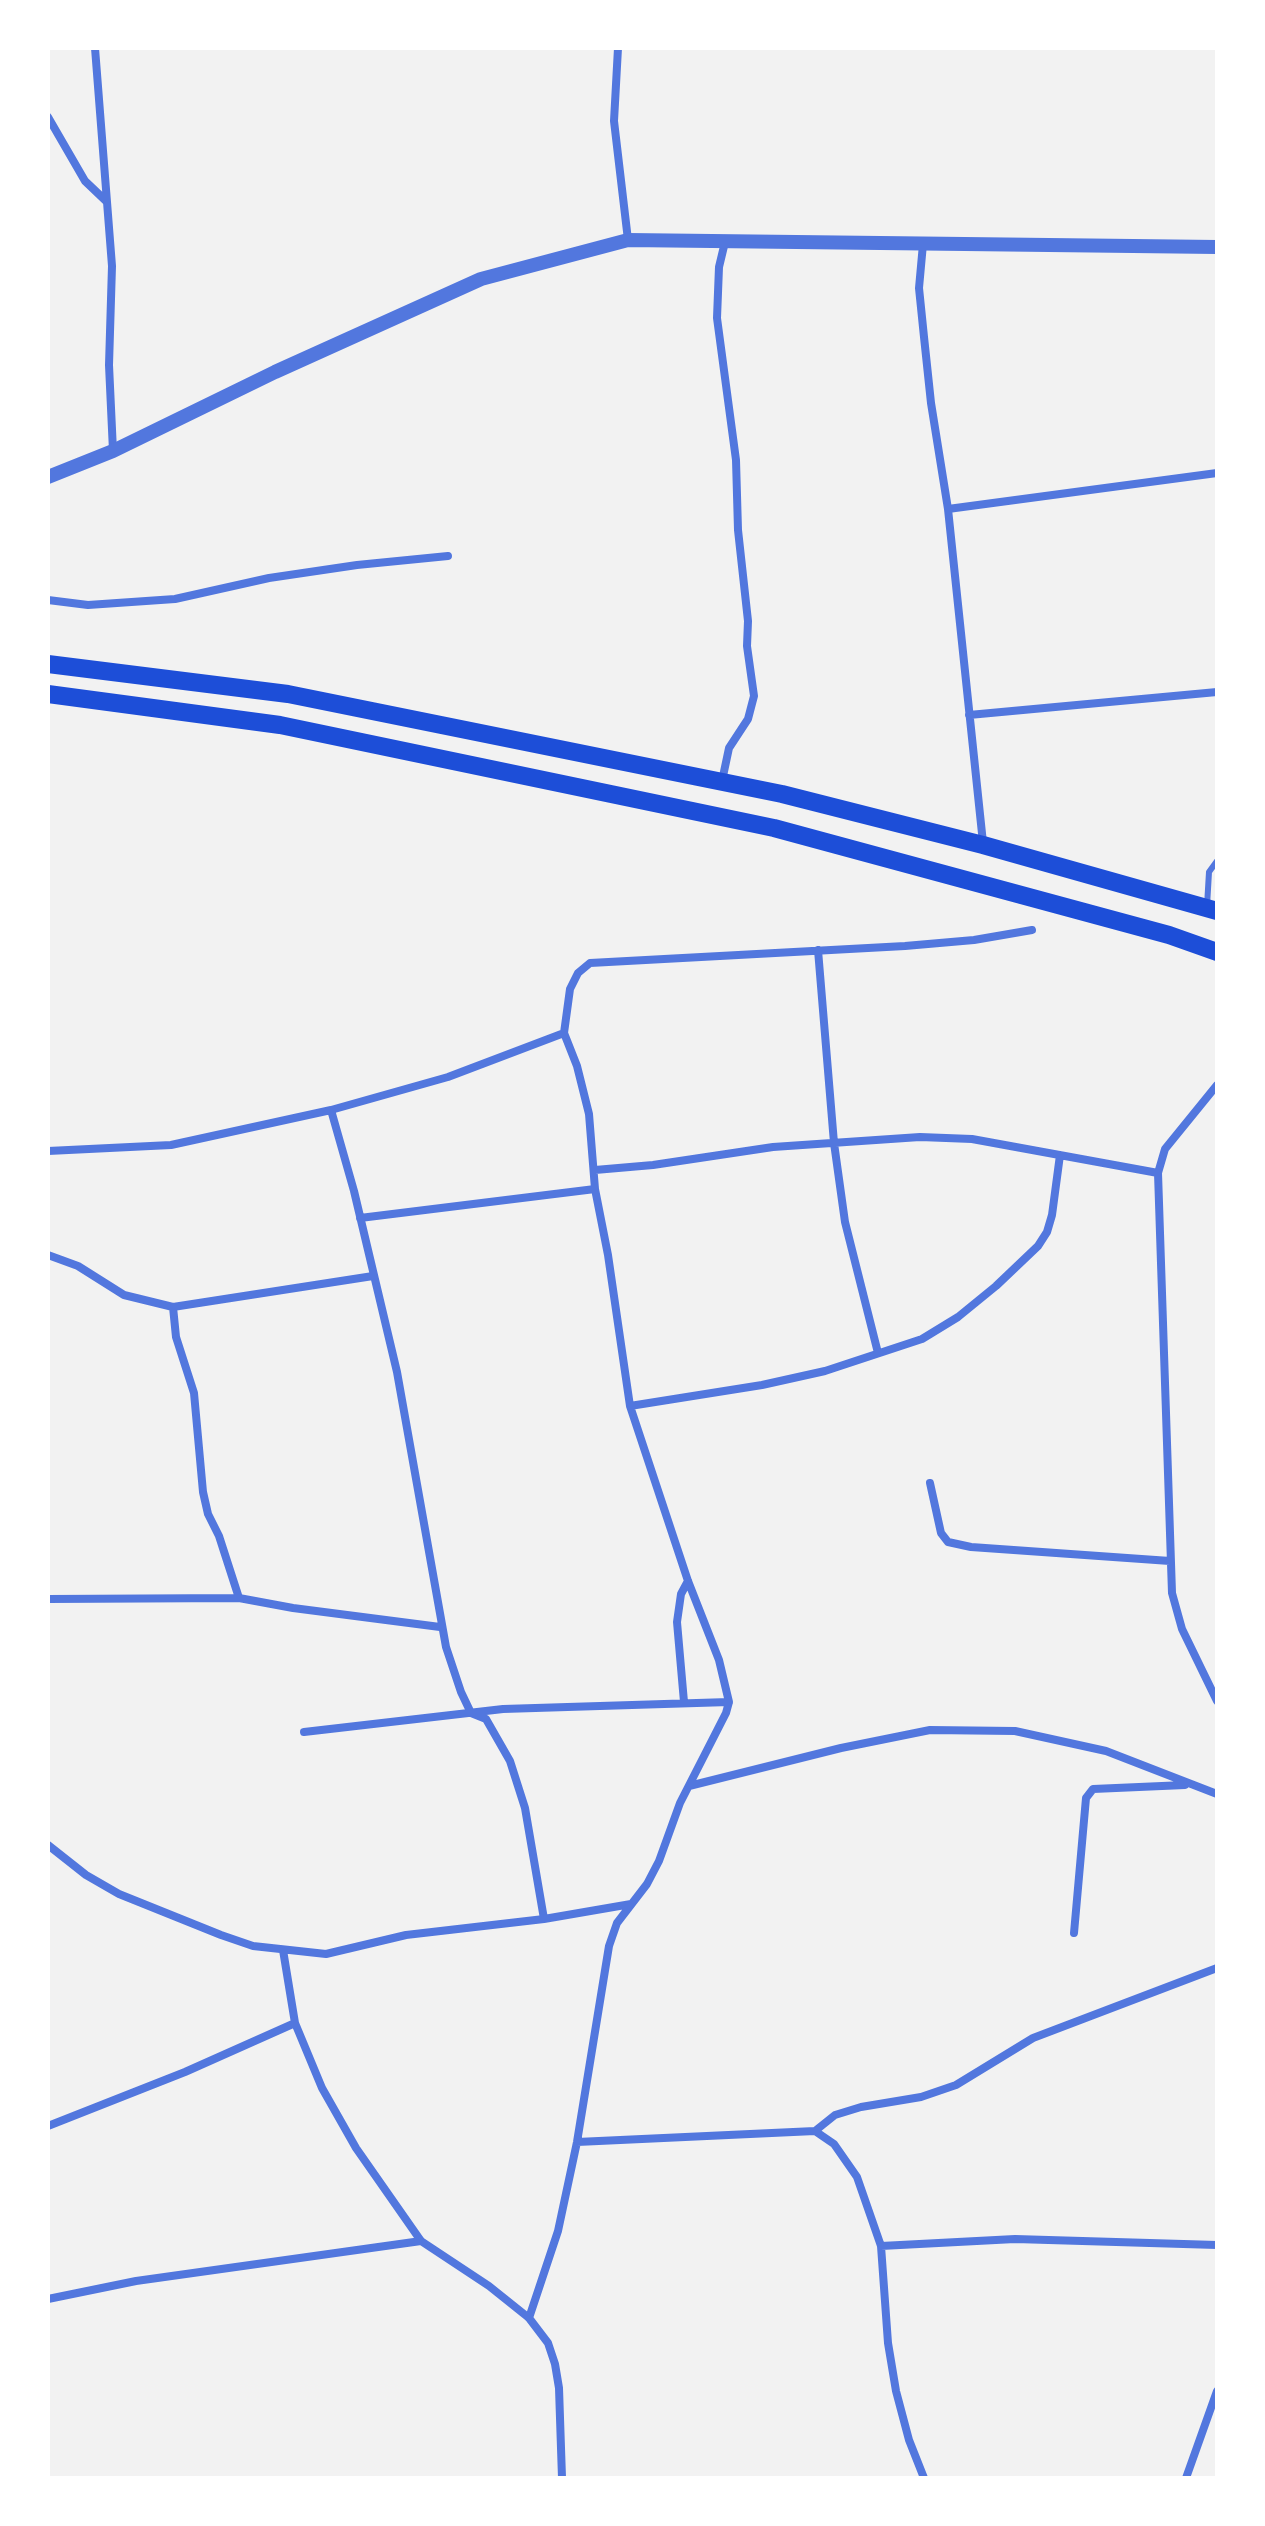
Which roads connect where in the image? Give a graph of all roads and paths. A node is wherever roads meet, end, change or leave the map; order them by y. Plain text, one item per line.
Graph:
1 (95, 48) edge
2 (618, 48) edge
3 (48, 117) edge
4 (106, 201) junction
5 (628, 240) junction
6 (725, 242) junction
7 (923, 244) junction
8 (1217, 247) edge
9 (113, 451) junction
10 (1217, 473) edge
11 (48, 477) edge
12 (948, 509) junction
13 (448, 556) dead end
14 (48, 600) edge
15 (48, 664) edge
16 (1217, 692) edge
17 (48, 694) edge
18 (969, 715) junction
19 (722, 782) junction
20 (983, 845) junction
21 (1217, 861) edge
22 (1212, 910) edge
23 (1032, 930) dead end
24 (818, 950) junction
25 (1217, 952) edge
26 (564, 1033) junction
27 (1217, 1085) edge
28 (331, 1110) junction
29 (834, 1143) junction
30 (48, 1151) edge
31 (1060, 1155) junction
32 (595, 1170) junction
33 (1158, 1173) junction
34 (595, 1189) junction
35 (360, 1218) junction
36 (48, 1255) edge
37 (373, 1276) junction
38 (173, 1307) junction
39 (878, 1353) junction
40 (630, 1406) junction
41 (930, 1483) dead end
42 (1170, 1561) junction
43 (688, 1581) junction
44 (239, 1598) junction
45 (48, 1599) edge
46 (440, 1627) junction
47 (1217, 1701) edge
48 (684, 1702) junction
49 (729, 1702) junction
50 (471, 1713) junction
51 (304, 1732) dead end
52 (1189, 1785) junction
53 (689, 1786) junction
54 (1217, 1794) edge
55 (48, 1845) edge
56 (631, 1904) junction
57 (544, 1919) junction
58 (1074, 1933) dead end
59 (283, 1950) junction
60 (1217, 1968) edge
61 (295, 2023) junction
62 (48, 2126) edge
63 (815, 2131) junction
64 (577, 2142) junction
65 (421, 2241) junction
66 (1217, 2245) edge
67 (881, 2246) junction
68 (48, 2299) edge
69 (529, 2318) junction
70 (1217, 2391) edge
71 (562, 2478) edge
72 (924, 2478) edge
73 (1186, 2478) edge

1 - 4 street
2 - 5 street
3 - 4 street
4 - 9 street
5 - 6 street
5 - 9 street
6 - 7 street
6 - 19 street
7 - 8 street
7 - 12 street
9 - 11 street
10 - 12 street
12 - 18 street
13 - 14 street
15 - 19 main road
16 - 18 street
17 - 25 main road
18 - 20 street
19 - 20 main road
20 - 22 main road
21 - 22 lane
23 - 24 street
24 - 26 street
24 - 29 street
26 - 28 street
26 - 32 street
27 - 33 street
28 - 30 street
28 - 35 street
29 - 31 street
29 - 32 street
29 - 39 street
31 - 33 street
31 - 39 street
32 - 34 street
33 - 42 street
34 - 35 street
34 - 40 street
35 - 37 street
36 - 38 street
37 - 38 street
37 - 46 street
38 - 44 street
39 - 40 street
40 - 43 street
41 - 42 street
42 - 47 street
43 - 48 street
43 - 49 street
44 - 45 street
44 - 46 street
46 - 50 street
48 - 49 street
48 - 50 street
49 - 53 street
50 - 51 street
50 - 57 street
52 - 53 street
52 - 54 street
52 - 58 street
53 - 56 street
55 - 59 street
56 - 57 street
56 - 64 street
57 - 59 street
59 - 61 street
60 - 63 street
61 - 62 street
61 - 65 street
63 - 64 street
63 - 67 street
64 - 69 street
65 - 68 street
65 - 69 street
66 - 67 street
67 - 72 street
69 - 71 street
70 - 73 street

